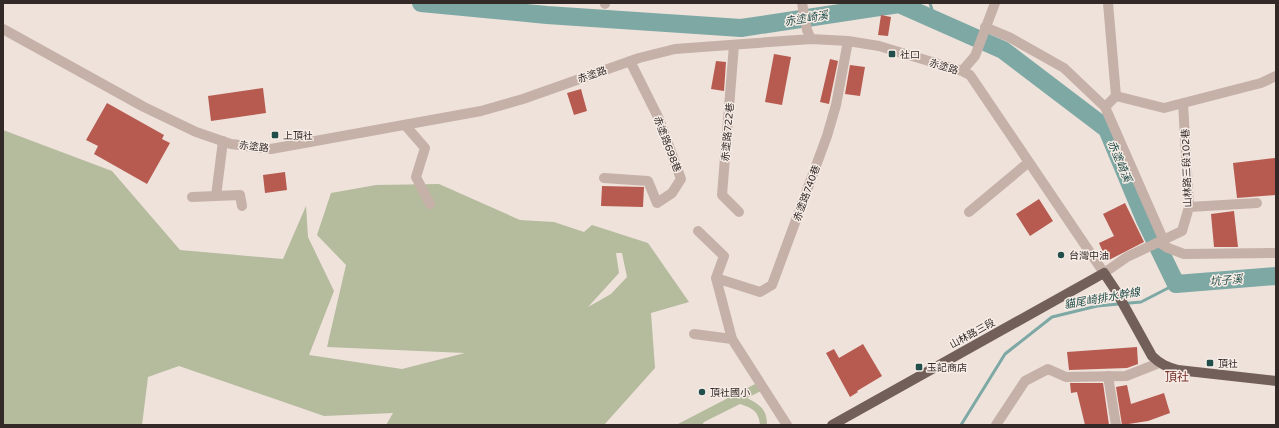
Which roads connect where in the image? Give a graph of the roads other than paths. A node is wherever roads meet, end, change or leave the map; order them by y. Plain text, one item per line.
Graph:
1 (995, 3) edge
2 (1108, 3) edge
3 (803, 4) edge
4 (3, 29) edge
5 (985, 29) junction
6 (809, 35) junction
7 (848, 41) junction
8 (734, 45) junction
9 (630, 61) junction
10 (962, 70) junction
11 (1276, 76) edge
12 (1116, 96) junction
13 (1183, 103) junction
14 (1105, 107) junction
15 (405, 125) junction
16 (223, 141) junction
17 (1029, 162) junction
18 (604, 178) dead end
19 (216, 196) junction
20 (192, 197) dead end
21 (1257, 203) dead end
22 (430, 204) dead end
23 (242, 206) dead end
24 (1189, 207) junction
25 (739, 212) dead end
26 (969, 212) dead end
27 (698, 231) dead end
28 (1161, 241) junction
29 (1276, 253) edge
30 (1104, 273) junction
31 (716, 278) junction
32 (694, 334) dead end
33 (732, 339) junction
34 (1159, 363) junction
35 (1108, 376) junction
36 (1276, 382) edge
37 (787, 425) edge
38 (832, 425) edge
39 (996, 425) edge
40 (1116, 425) edge

1 - 5 street
2 - 12 street
3 - 6 street
4 - 16 street, 赤塗路
5 - 10 street
5 - 14 street
6 - 7 street, 赤塗路
6 - 8 street, 赤塗路
7 - 10 street, 赤塗路
7 - 31 street, 赤塗路740巷
8 - 9 street, 赤塗路
8 - 25 street, 赤塗路722巷
9 - 15 street, 赤塗路
9 - 18 street, 赤塗路698巷
10 - 17 street, 赤塗路
11 - 13 street
12 - 13 street
12 - 14 street
13 - 24 street, 山林路三段102巷
14 - 28 street
15 - 16 street, 赤塗路
15 - 22 street
16 - 19 street
17 - 26 street
17 - 30 street, 赤塗路
19 - 20 street
19 - 23 street
21 - 24 street
24 - 28 street, 山林路三段102巷
27 - 31 street
28 - 29 street
28 - 30 street
30 - 34 main road
30 - 38 main road, 山林路三段
31 - 33 street
32 - 33 street
33 - 37 street
34 - 35 street
34 - 36 main road
35 - 39 street
35 - 40 street

